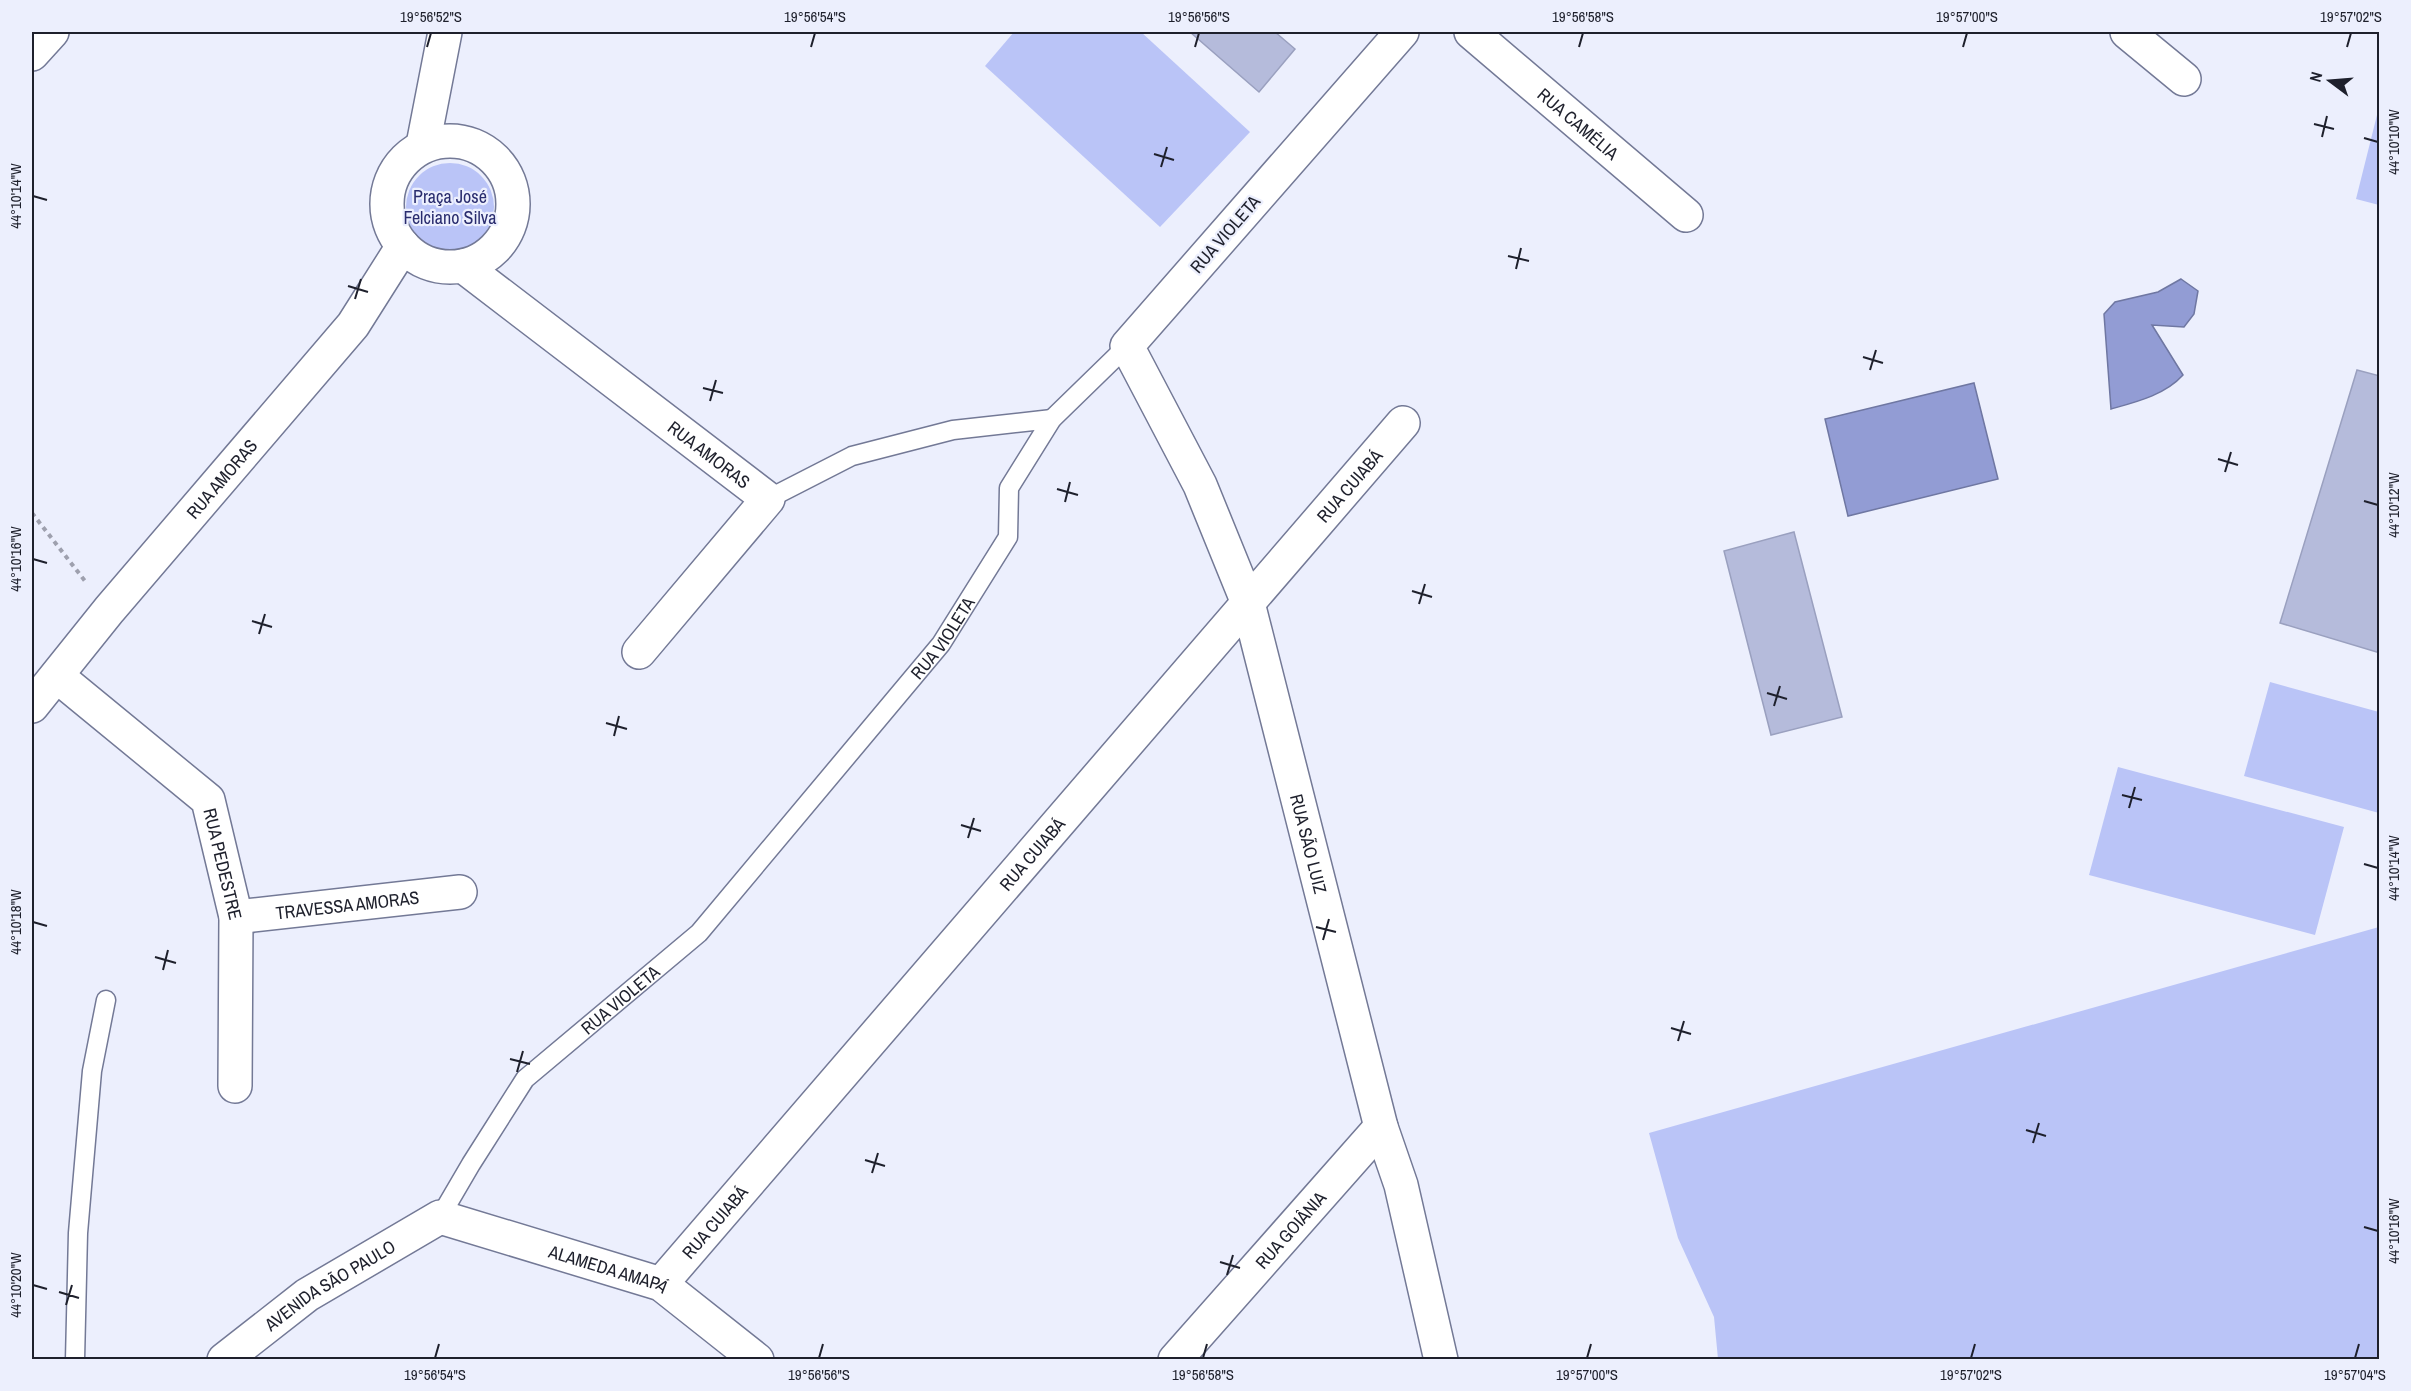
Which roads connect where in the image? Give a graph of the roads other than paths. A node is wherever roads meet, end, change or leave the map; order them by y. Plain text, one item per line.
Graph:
1 (52, 32) edge
2 (445, 32) edge
3 (1402, 32) edge
4 (1472, 32) edge
5 (2127, 32) edge
6 (32, 54) edge
7 (2184, 79) dead end
8 (423, 145) junction
9 (1686, 215) dead end
10 (403, 246) junction
11 (463, 266) junction
12 (1127, 346) junction
13 (1052, 419) junction
14 (1403, 423) dead end
15 (768, 499) junction
16 (1248, 603) junction
17 (639, 652) dead end
18 (57, 676) junction
19 (32, 706) edge
20 (460, 892) dead end
21 (236, 917) junction
22 (106, 1000) dead end
23 (235, 1086) dead end
24 (1381, 1128) junction
25 (440, 1217) junction
26 (661, 1284) junction
27 (75, 1359) edge
28 (224, 1359) edge
29 (757, 1359) edge
30 (1175, 1359) edge
31 (1441, 1359) edge

1 - 6 street
2 - 8 street
3 - 12 street, RUA VIOLETA
4 - 9 street, RUA CAMÉLIA
5 - 7 street
8 - 10 street
8 - 11 street
10 - 11 street
10 - 18 street, RUA AMORAS
11 - 15 street, RUA AMORAS
12 - 13 lane, RUA VIOLETA
12 - 16 street, RUA SÃO LUIZ
13 - 15 lane
13 - 25 lane, RUA VIOLETA
14 - 16 street, RUA CUIABÁ
15 - 17 street, RUA AMORAS
16 - 24 street, RUA SÃO LUIZ
16 - 26 street, RUA CUIABÁ
18 - 19 street, RUA AMORAS
18 - 21 street, RUA PEDESTRE
20 - 21 street, TRAVESSA AMORAS
21 - 23 street, RUA PEDESTRE
22 - 27 lane
24 - 30 street, RUA GOIÂNIA
24 - 31 street, RUA SÃO LUIZ
25 - 26 street, ALAMEDA AMAPÁ
25 - 28 street, AVENIDA SÃO PAULO
26 - 29 street, ALAMEDA AMAPÁ

